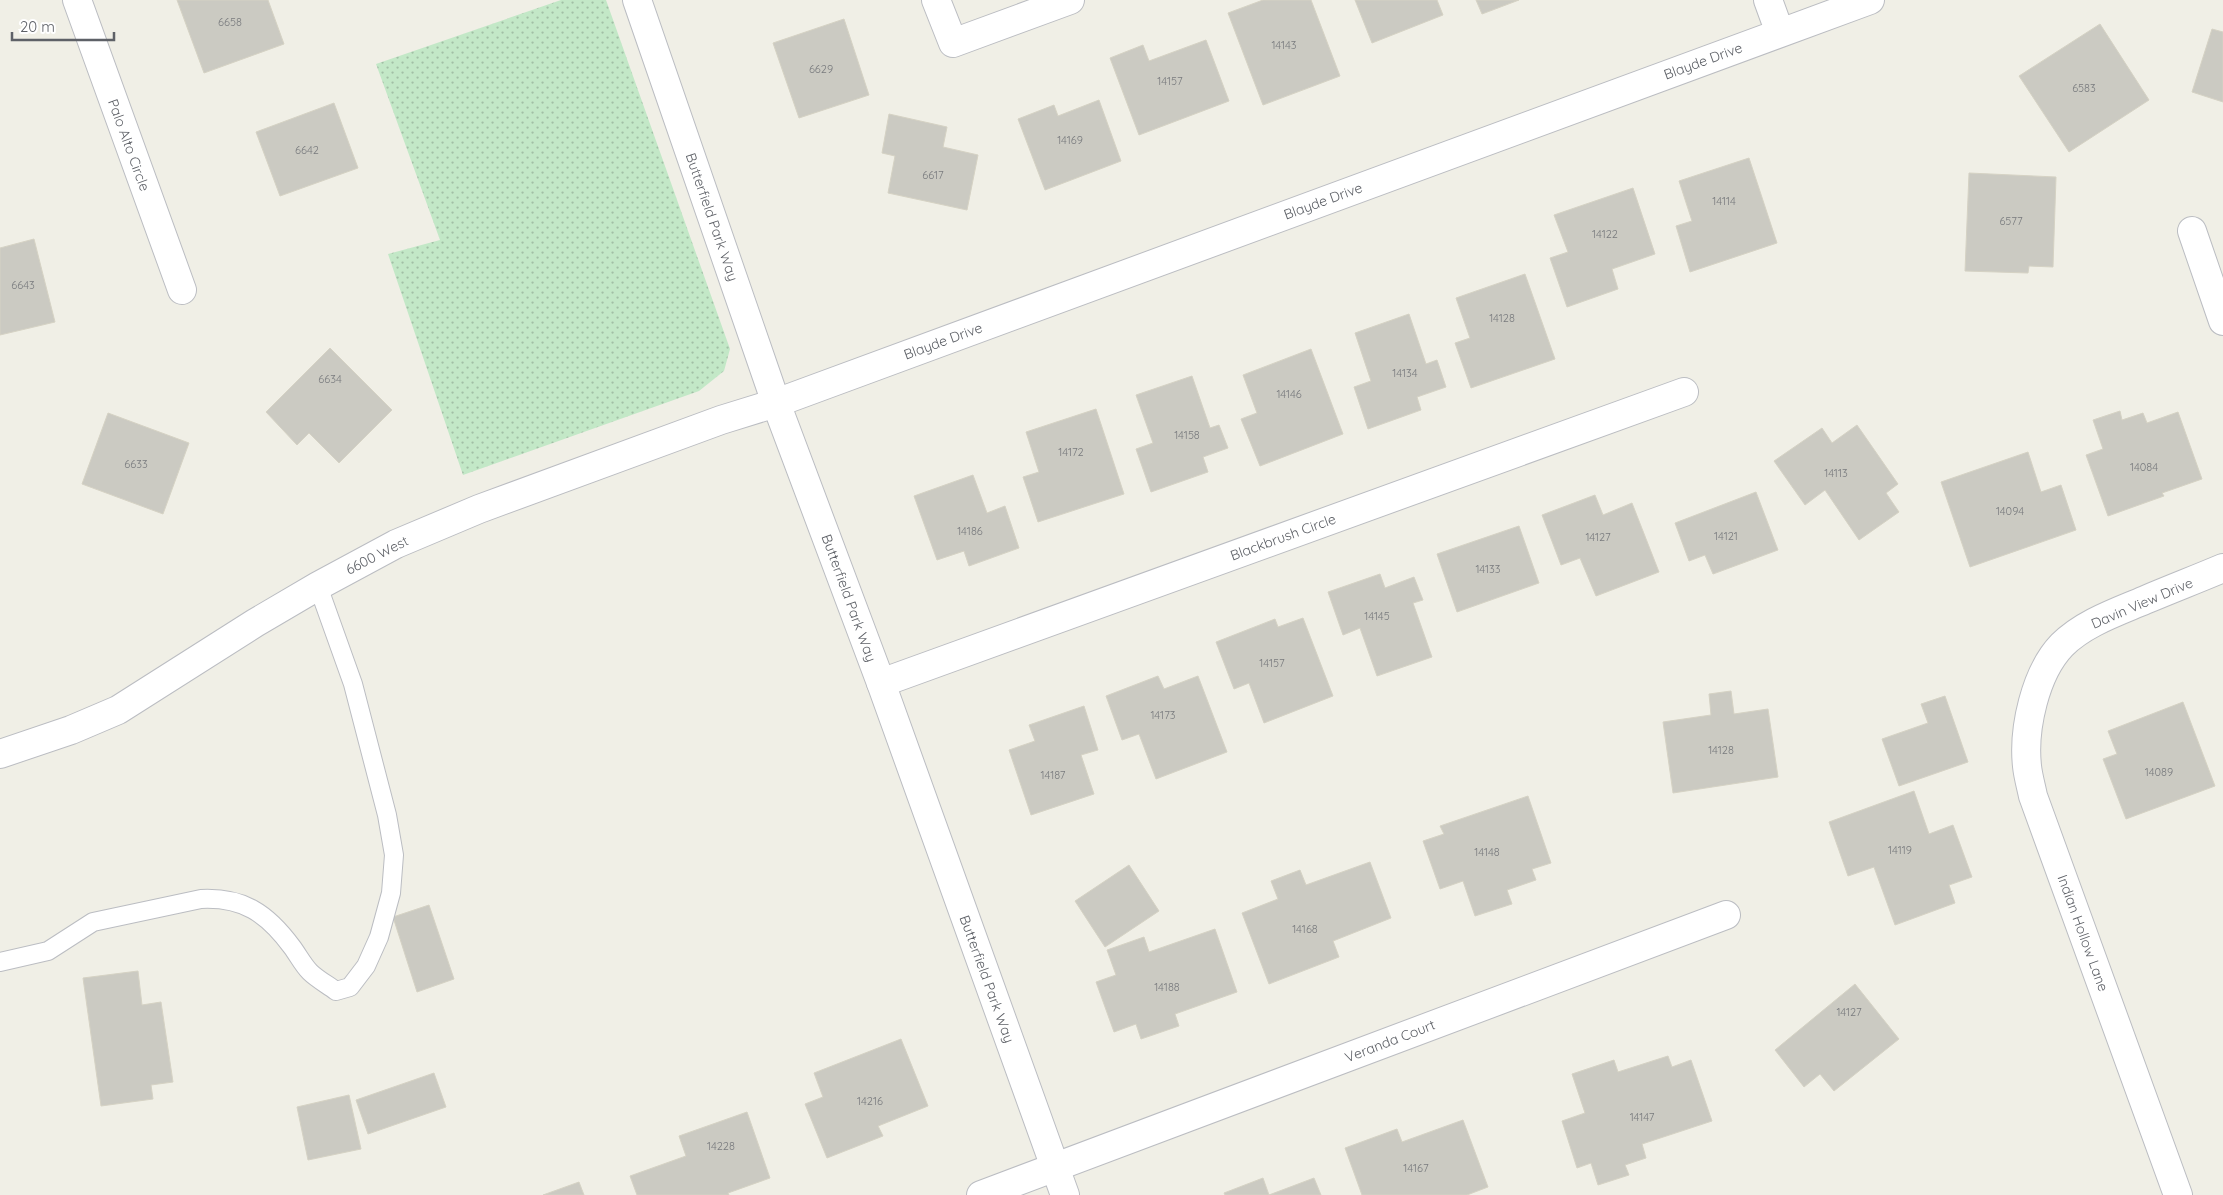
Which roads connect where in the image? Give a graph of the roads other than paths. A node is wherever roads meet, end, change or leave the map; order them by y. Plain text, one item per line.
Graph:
1 (77, 0) edge
2 (637, 0) edge
3 (936, 0) edge
4 (1070, 0) edge
5 (1768, 0) edge
6 (1870, 0) edge
7 (1780, 33) junction
8 (2192, 231) dead end
9 (182, 290) dead end
10 (2223, 321) edge
11 (1684, 392) dead end
12 (776, 403) junction
13 (2223, 568) edge
14 (318, 586) junction
15 (2047, 667) joint
16 (881, 683) junction
17 (0, 754) edge
18 (1726, 915) dead end
19 (0, 962) edge
20 (1055, 1167) junction
21 (980, 1195) edge
22 (1065, 1195) edge
23 (2178, 1195) edge

1 - 9 street, Palo Alto Circle
2 - 12 street, Butterfield Park Way
3 - 4 street
5 - 7 street
6 - 7 street, Blayde Drive
7 - 12 street, Blayde Drive
8 - 10 street
11 - 16 street, Blackbrush Circle
12 - 14 street, 6600 West
12 - 16 street, Butterfield Park Way
13 - 15 street, Davin View Drive
14 - 17 street, 6600 West
14 - 19 lane
15 - 23 street, Indian Hollow Lane
16 - 20 street, Butterfield Park Way
18 - 20 street, Veranda Court
20 - 21 street, Veranda Court
20 - 22 street, Butterfield Park Way

